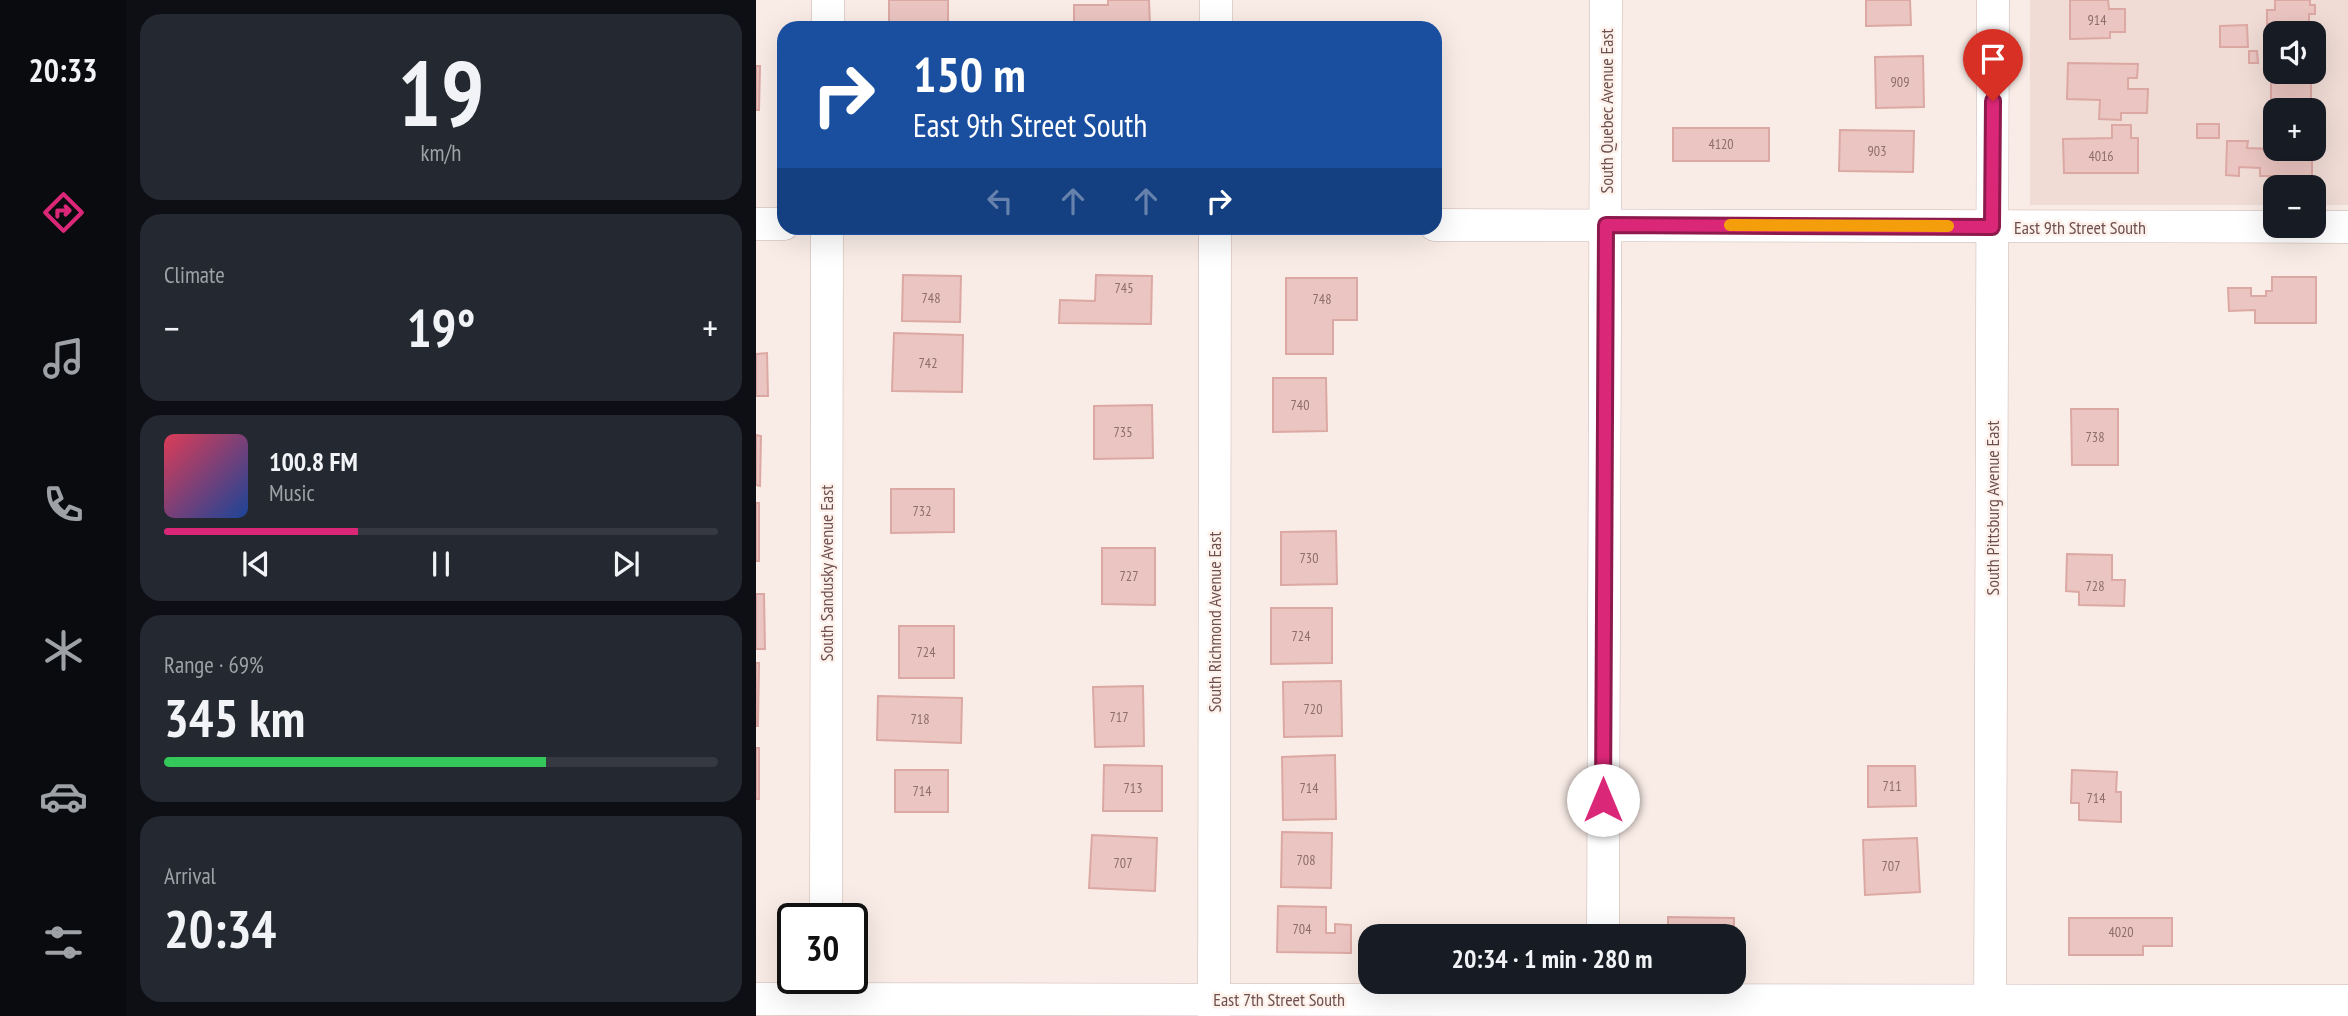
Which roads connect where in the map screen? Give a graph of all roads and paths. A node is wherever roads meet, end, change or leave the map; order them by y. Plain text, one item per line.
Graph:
1 (828, 0) edge
2 (1216, 0) edge
3 (1606, 0) edge
4 (1993, 0) edge
5 (828, 21) edge
6 (1216, 21) edge
7 (756, 224) edge
8 (777, 224) edge
9 (1442, 225) edge
10 (1606, 225) junction
11 (1992, 227) junction
12 (2348, 227) edge
13 (827, 235) edge
14 (1215, 235) edge
15 (826, 903) edge
16 (1603, 924) edge
17 (826, 998) edge
18 (756, 999) edge
19 (1602, 999) edge
20 (2348, 1001) edge
21 (1214, 1007) edge
22 (1990, 1009) edge

1 - 5 street
2 - 6 street
3 - 10 street, South Quebec Avenue East
4 - 11 street, South Pittsburg Avenue East
7 - 8 street
9 - 10 street, East 9th Street South
10 - 11 street, East 9th Street South
10 - 16 street, South Quebec Avenue East
11 - 12 street, East 9th Street South
11 - 22 street, South Pittsburg Avenue East
13 - 15 street, South Sandusky Avenue East
14 - 21 street, South Richmond Avenue East
17 - 18 street, East 7th Street South
17 - 21 street, East 7th Street South
19 - 21 street, East 7th Street South
19 - 22 street, East 7th Street South
20 - 22 street, East 7th Street South

